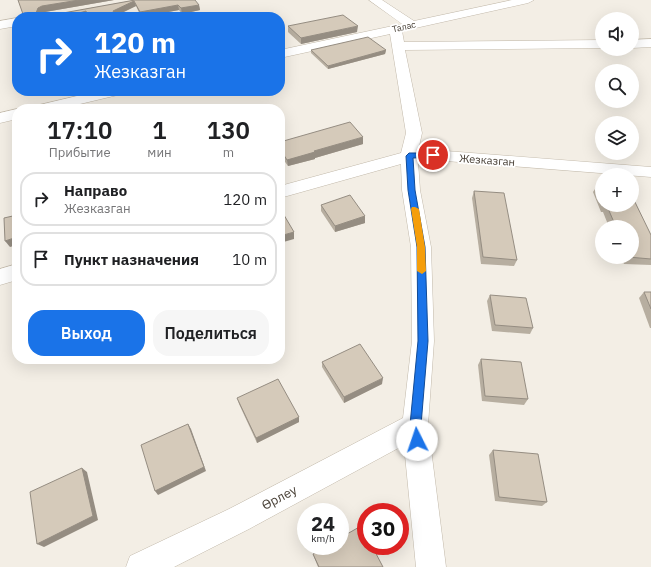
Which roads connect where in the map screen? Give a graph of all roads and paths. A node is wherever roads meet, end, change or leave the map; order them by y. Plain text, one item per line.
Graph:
1 (375, 0) edge
2 (528, 0) edge
3 (12, 23) edge
4 (0, 25) edge
5 (411, 25) junction
6 (395, 28) junction
7 (651, 43) edge
8 (595, 44) edge
9 (639, 44) edge
10 (399, 46) junction
11 (285, 53) edge
12 (95, 96) edge
13 (61, 104) edge
14 (12, 115) edge
15 (0, 118) edge
16 (409, 156) junction
17 (650, 173) edge
18 (285, 191) edge
19 (12, 273) edge
20 (0, 277) edge
21 (415, 425) junction
22 (141, 567) edge
23 (431, 567) edge

1 - 5 street
2 - 5 street, Талас
3 - 4 street
5 - 6 street, Талас
6 - 10 street
6 - 11 street, Талас
7 - 9 street
8 - 10 street
10 - 16 street
12 - 13 street
14 - 15 street
16 - 17 street, Жезказган
16 - 18 street, Жезказган
16 - 21 street
19 - 20 street
21 - 22 street, Өрлеу
21 - 23 street

